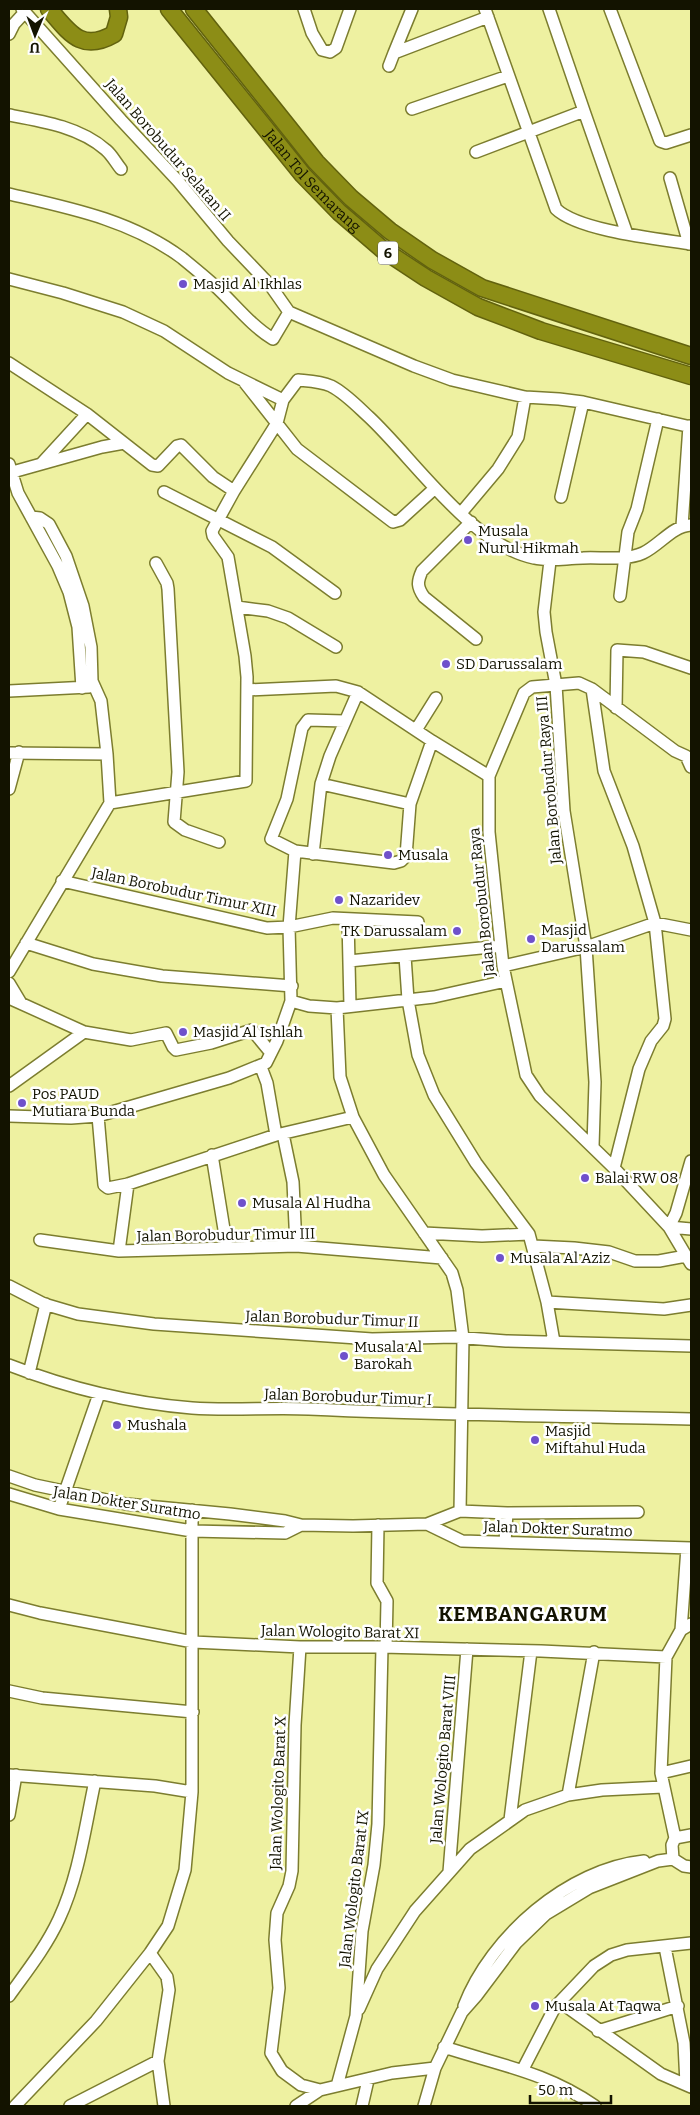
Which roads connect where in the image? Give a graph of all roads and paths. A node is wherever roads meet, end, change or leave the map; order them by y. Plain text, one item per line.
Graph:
1 (49, 9) edge
2 (118, 9) edge
3 (169, 9) edge
4 (194, 9) edge
5 (304, 9) edge
6 (350, 9) edge
7 (412, 9) edge
8 (549, 9) edge
9 (610, 9) edge
10 (24, 10) edge
11 (487, 13) edge
12 (9, 34) edge
13 (394, 53) junction
14 (389, 66) dead end
15 (508, 76) junction
16 (412, 109) dead end
17 (584, 112) junction
18 (9, 115) edge
19 (528, 132) junction
20 (691, 135) edge
21 (476, 152) dead end
22 (121, 168) dead end
23 (670, 178) dead end
24 (9, 194) edge
25 (627, 234) junction
26 (690, 244) edge
27 (9, 279) edge
28 (289, 312) junction
29 (691, 356) edge
30 (9, 363) edge
31 (691, 376) edge
32 (242, 380) junction
33 (525, 397) junction
34 (283, 400) junction
35 (583, 402) junction
36 (87, 414) junction
37 (658, 419) junction
38 (277, 423) junction
39 (690, 426) edge
40 (124, 443) junction
41 (41, 464) junction
42 (10, 470) edge
43 (434, 489) junction
44 (234, 491) junction
45 (164, 492) dead end
46 (14, 494) edge
47 (561, 497) dead end
48 (461, 513) junction
49 (30, 517) junction
50 (217, 519) junction
51 (471, 522) junction
52 (686, 526) edge
53 (624, 557) junction
54 (550, 561) junction
55 (156, 563) dead end
56 (334, 593) dead end
57 (620, 596) dead end
58 (237, 607) junction
59 (476, 639) dead end
60 (336, 647) dead end
61 (691, 668) edge
62 (556, 684) junction
63 (88, 687) junction
64 (592, 689) junction
65 (247, 690) junction
66 (9, 691) edge
67 (358, 692) junction
68 (436, 698) dead end
69 (616, 708) junction
70 (344, 721) junction
71 (416, 730) junction
72 (432, 741) junction
73 (14, 753) edge
74 (107, 754) junction
75 (689, 760) edge
76 (489, 776) junction
77 (321, 784) junction
78 (9, 789) edge
79 (177, 792) junction
80 (110, 803) junction
81 (410, 804) junction
82 (219, 842) dead end
83 (295, 851) junction
84 (313, 854) junction
85 (62, 881) junction
86 (348, 920) junction
87 (418, 922) dead end
88 (654, 923) junction
89 (289, 927) junction
90 (691, 930) edge
91 (26, 943) junction
92 (501, 946) junction
93 (586, 947) junction
94 (405, 956) junction
95 (349, 961) junction
96 (503, 966) junction
97 (9, 972) edge
98 (506, 981) junction
99 (9, 983) edge
100 (292, 986) junction
101 (9, 998) edge
102 (408, 1000) junction
103 (291, 1001) junction
104 (21, 1002) junction
105 (350, 1006) junction
106 (336, 1008) junction
107 (84, 1032) junction
108 (271, 1053) junction
109 (261, 1067) junction
110 (9, 1086) edge
111 (9, 1116) edge
112 (98, 1116) junction
113 (353, 1117) junction
114 (279, 1134) junction
115 (593, 1146) junction
116 (212, 1155) junction
117 (691, 1161) edge
118 (614, 1168) junction
119 (128, 1184) junction
120 (669, 1227) junction
121 (691, 1229) edge
122 (424, 1233) junction
123 (529, 1234) junction
124 (40, 1240) dead end
125 (296, 1246) junction
126 (533, 1246) junction
127 (227, 1248) junction
128 (119, 1251) junction
129 (442, 1258) junction
130 (689, 1260) edge
131 (9, 1286) edge
132 (547, 1302) junction
133 (46, 1304) junction
134 (691, 1305) edge
135 (463, 1338) junction
136 (554, 1342) junction
137 (691, 1346) edge
138 (9, 1365) edge
139 (29, 1373) junction
140 (99, 1394) junction
141 (462, 1416) junction
142 (691, 1419) edge
143 (9, 1476) edge
144 (65, 1492) junction
145 (9, 1494) edge
146 (59, 1509) junction
147 (192, 1510) junction
148 (460, 1511) junction
149 (638, 1512) dead end
150 (507, 1513) junction
151 (428, 1524) junction
152 (301, 1525) junction
153 (378, 1525) junction
154 (192, 1531) junction
155 (505, 1542) junction
156 (689, 1548) edge
157 (9, 1605) edge
158 (691, 1624) edge
159 (680, 1630) junction
160 (193, 1642) junction
161 (300, 1647) junction
162 (384, 1647) junction
163 (467, 1649) junction
164 (531, 1650) junction
165 (594, 1652) junction
166 (666, 1657) junction
167 (9, 1691) edge
168 (193, 1712) junction
169 (691, 1766) edge
170 (661, 1774) junction
171 (13, 1775) edge
172 (95, 1781) junction
173 (663, 1788) junction
174 (192, 1792) junction
175 (568, 1795) junction
176 (9, 1815) edge
177 (510, 1820) junction
178 (691, 1835) edge
179 (675, 1838) junction
180 (674, 1859) junction
181 (691, 1867) edge
182 (449, 1872) junction
183 (691, 1943) edge
184 (665, 1947) junction
185 (150, 1953) junction
186 (9, 1996) edge
187 (560, 2002) junction
188 (678, 2006) junction
189 (356, 2016) junction
190 (598, 2031) junction
191 (444, 2047) junction
192 (158, 2061) junction
193 (435, 2068) junction
194 (523, 2070) junction
195 (368, 2080) junction
196 (337, 2086) junction
197 (688, 2086) edge
198 (320, 2090) junction
199 (88, 2103) edge
200 (14, 2106) edge
201 (70, 2106) edge
202 (164, 2106) edge
203 (296, 2106) edge
204 (362, 2106) edge
205 (424, 2106) edge
206 (594, 2106) edge

1 - 2 highway
3 - 31 highway, Jalan Tol Semarang / 6
4 - 29 highway, Jalan Tol Semarang / 6
5 - 6 street
7 - 13 street
8 - 17 street
9 - 20 street
10 - 12 street
10 - 28 street, Jalan Borobudur Selatan II
11 - 13 street
11 - 15 street
13 - 14 street
15 - 16 street
15 - 19 street
17 - 19 street
17 - 25 street
18 - 22 street
19 - 21 street
19 - 25 street
23 - 26 street
24 - 28 street
25 - 26 street
27 - 32 street
28 - 33 street
30 - 36 street
32 - 34 street
32 - 38 street
33 - 35 street
33 - 48 street
34 - 38 street
34 - 43 street
35 - 37 street
35 - 47 street
36 - 40 street
36 - 41 street
37 - 39 street
37 - 53 street
38 - 43 street
38 - 44 street
39 - 52 street
40 - 41 street
40 - 44 street
41 - 42 street
42 - 46 street
43 - 48 street
44 - 50 street
45 - 50 street
46 - 49 street
48 - 51 street
49 - 63 street
49 - 63 street
50 - 56 street
50 - 58 street
51 - 54 street
51 - 59 street
52 - 53 street
53 - 54 street
53 - 57 street
54 - 62 street, Jalan Borobudur Raya III
55 - 79 street
58 - 60 street
58 - 65 street
61 - 69 street
62 - 64 street
62 - 76 street, Jalan Borobudur Raya
62 - 93 street, Jalan Borobudur Raya III
63 - 66 street
63 - 74 street
64 - 69 street
64 - 88 street
65 - 67 street
65 - 79 street
67 - 70 street
67 - 71 street
68 - 71 street
69 - 75 street
70 - 77 street
70 - 83 street
71 - 72 street
72 - 76 street
72 - 81 street
73 - 74 street
73 - 78 street
74 - 80 street
76 - 92 street, Jalan Borobudur Raya
77 - 81 street
77 - 84 street
79 - 80 street
79 - 82 street
80 - 85 street
81 - 84 street
83 - 84 street
83 - 89 street
85 - 89 street, Jalan Borobudur Timur XIII
85 - 91 street
86 - 87 street, Jalan Borobudur Timur XIII
86 - 89 street, Jalan Borobudur Timur XIII
86 - 95 street
88 - 90 street
88 - 93 street
88 - 118 street
89 - 100 street
91 - 97 street
91 - 100 street
92 - 94 street
92 - 96 street, Jalan Borobudur Raya
93 - 96 street
93 - 115 street, Jalan Borobudur Raya III
94 - 95 street
94 - 102 street
95 - 105 street
96 - 98 street, Jalan Borobudur Raya
98 - 102 street
98 - 115 street, Jalan Borobudur Raya
99 - 104 street
100 - 103 street
101 - 104 street
102 - 105 street
102 - 123 street
103 - 106 street
103 - 108 street
104 - 107 street
105 - 106 street
106 - 113 street
107 - 108 street
107 - 110 street
108 - 109 street
109 - 112 street
109 - 114 street
111 - 112 street
112 - 119 street
113 - 114 street
113 - 122 street
114 - 116 street
114 - 125 street
115 - 118 street, Jalan Borobudur Raya
116 - 119 street
116 - 127 street
117 - 120 street
118 - 120 street, Jalan Borobudur Raya
119 - 128 street
120 - 121 street
120 - 130 street, Jalan Borobudur Raya
122 - 123 street
122 - 129 street
123 - 126 street
124 - 128 street, Jalan Borobudur Timur III
125 - 127 street, Jalan Borobudur Timur III
125 - 129 street, Jalan Borobudur Timur III
126 - 130 street
126 - 132 street
127 - 128 street, Jalan Borobudur Timur III
129 - 135 street
131 - 133 street, Jalan Borobudur Timur II
132 - 134 street
132 - 136 street
133 - 135 street, Jalan Borobudur Timur II
133 - 139 street
135 - 136 street, Jalan Borobudur Timur II
135 - 141 street
136 - 137 street, Jalan Borobudur Timur II
138 - 139 street, Jalan Borobudur Timur I
139 - 140 street, Jalan Borobudur Timur I
140 - 141 street, Jalan Borobudur Timur I
140 - 144 street
141 - 142 street, Jalan Borobudur Timur I
141 - 148 street
143 - 144 street, Jalan Dokter Suratmo
144 - 146 street
144 - 147 street, Jalan Dokter Suratmo
145 - 146 street, Jalan Dokter Suratmo
146 - 154 street, Jalan Dokter Suratmo
147 - 152 street, Jalan Dokter Suratmo
147 - 154 street
148 - 150 street, Jalan Dokter Suratmo
148 - 151 street, Jalan Dokter Suratmo
149 - 150 street, Jalan Dokter Suratmo
150 - 155 street
151 - 153 street, Jalan Dokter Suratmo
151 - 155 street, Jalan Dokter Suratmo
152 - 153 street, Jalan Dokter Suratmo
152 - 154 street, Jalan Dokter Suratmo
153 - 162 street, Jalan Wologito Barat IX
154 - 160 street
155 - 156 street, Jalan Dokter Suratmo
156 - 159 street
157 - 160 street, Jalan Wologito Barat XI
158 - 159 street
159 - 166 street
160 - 161 street, Jalan Wologito Barat XI
160 - 168 street
161 - 162 street, Jalan Wologito Barat XI
161 - 198 street, Jalan Wologito Barat X
162 - 163 street, Jalan Wologito Barat XI
162 - 189 street, Jalan Wologito Barat IX
163 - 164 street, Jalan Wologito Barat XI
163 - 182 street, Jalan Wologito Barat VIII
164 - 165 street, Jalan Wologito Barat XI
164 - 177 street
165 - 166 street, Jalan Wologito Barat XI
165 - 175 street
166 - 170 street
167 - 168 street
168 - 174 street
169 - 170 street
170 - 173 street
171 - 172 street
171 - 176 street
172 - 174 street
172 - 186 street
173 - 175 street
173 - 179 street
174 - 185 street
175 - 177 street
177 - 182 street
178 - 179 street
179 - 180 street
180 - 181 street
180 - 191 street
182 - 189 street
183 - 184 street
184 - 187 street
184 - 188 street
185 - 192 street
185 - 200 street
187 - 190 street
187 - 194 street
188 - 190 street
188 - 197 street
189 - 196 street, Jalan Wologito Barat IX
190 - 197 street
191 - 193 street
191 - 194 street
192 - 199 street
192 - 202 street
193 - 195 street
193 - 205 street
194 - 206 street
195 - 196 street
195 - 204 street
196 - 198 street
198 - 203 street
199 - 201 street

